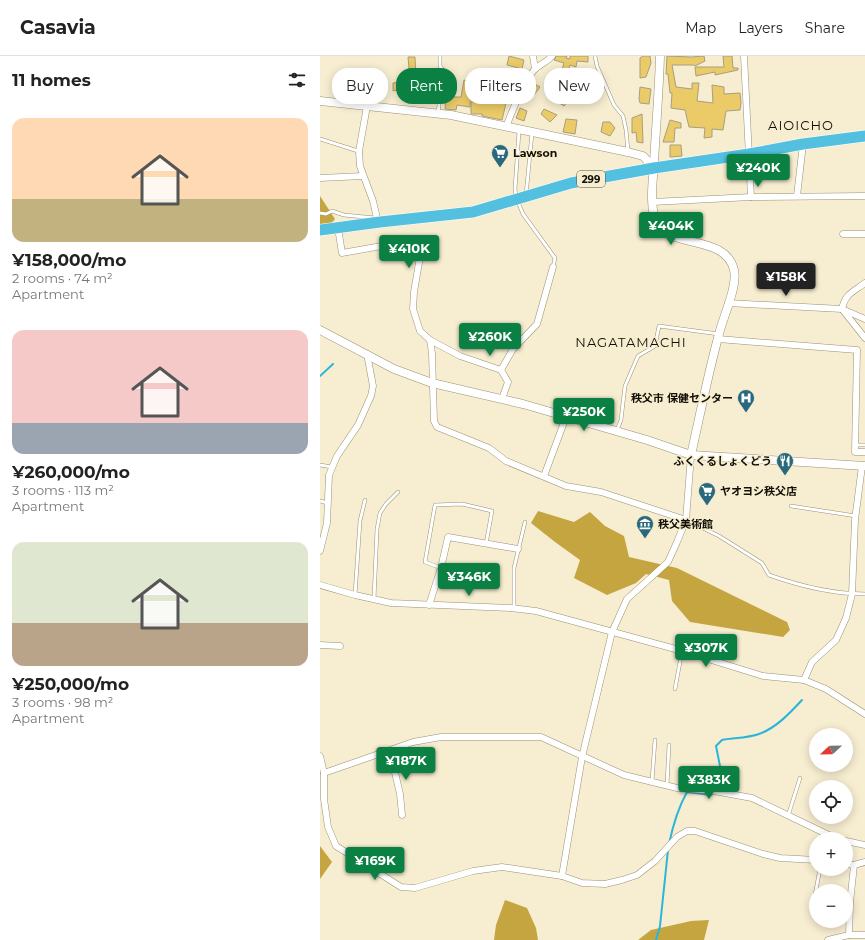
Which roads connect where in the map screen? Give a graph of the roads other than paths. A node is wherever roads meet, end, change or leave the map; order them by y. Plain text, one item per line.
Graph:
1 (440, 56) edge
2 (533, 56) edge
3 (552, 56) edge
4 (595, 56) edge
5 (660, 56) edge
6 (744, 56) edge
7 (535, 68) edge
8 (536, 68) edge
9 (320, 101) edge
10 (515, 104) edge
11 (367, 106) junction
12 (438, 113) junction
13 (506, 128) junction
14 (519, 130) junction
15 (532, 133) junction
16 (865, 136) edge
17 (320, 139) edge
18 (803, 144) junction
19 (359, 151) junction
20 (628, 152) junction
21 (749, 154) junction
22 (654, 168) junction
23 (364, 176) junction
24 (320, 178) edge
25 (797, 196) junction
26 (865, 196) edge
27 (521, 197) junction
28 (751, 197) junction
29 (652, 202) junction
30 (320, 213) edge
31 (378, 220) junction
32 (338, 228) junction
33 (320, 230) edge
34 (843, 234) dead end
35 (865, 234) edge
36 (553, 267) joint
37 (865, 283) edge
38 (728, 303) junction
39 (842, 309) junction
40 (865, 319) edge
41 (320, 330) edge
42 (718, 337) junction
43 (865, 338) edge
44 (430, 340) junction
45 (367, 354) junction
46 (501, 370) junction
47 (432, 383) junction
48 (857, 387) junction
49 (865, 387) edge
50 (502, 399) junction
51 (566, 416) junction
52 (616, 431) junction
53 (855, 445) junction
54 (865, 446) edge
55 (865, 452) edge
56 (691, 455) junction
57 (320, 465) edge
58 (864, 466) edge
59 (332, 467) junction
60 (544, 476) junction
61 (398, 492) dead end
62 (365, 500) dead end
63 (320, 501) edge
64 (328, 503) junction
65 (791, 506) dead end
66 (856, 516) junction
67 (686, 520) junction
68 (525, 522) dead end
69 (486, 544) junction
70 (518, 549) junction
71 (320, 551) edge
72 (441, 568) junction
73 (320, 585) edge
74 (852, 594) junction
75 (865, 594) edge
76 (355, 595) junction
77 (374, 600) junction
78 (429, 605) junction
79 (514, 608) junction
80 (612, 632) junction
81 (320, 645) edge
82 (340, 646) dead end
83 (682, 651) junction
84 (804, 680) junction
85 (675, 690) dead end
86 (865, 714) edge
87 (655, 740) dead end
88 (669, 744) dead end
89 (390, 751) junction
90 (320, 756) edge
91 (582, 757) junction
92 (324, 773) junction
93 (800, 778) dead end
94 (652, 781) junction
95 (667, 785) junction
96 (402, 815) dead end
97 (788, 816) junction
98 (822, 832) edge
99 (853, 842) edge
100 (865, 845) edge
101 (809, 860) edge
102 (865, 862) edge
103 (854, 865) joint
104 (562, 876) junction
105 (849, 935) junction
106 (865, 935) edge
107 (828, 940) edge

1 - 12 lane
2 - 7 street
3 - 8 street
4 - 20 lane
5 - 22 street
6 - 21 street
9 - 11 street
10 - 13 street
11 - 12 street
11 - 19 street
12 - 13 street
13 - 14 street
14 - 15 street
14 - 27 lane
15 - 20 street
15 - 27 lane
16 - 18 highway, 299
17 - 19 lane
18 - 21 highway, 299
18 - 25 street
19 - 23 street
20 - 22 street
21 - 22 highway, 299
21 - 28 street
22 - 27 highway, 299
22 - 29 street
23 - 24 street
23 - 31 street
25 - 26 street
25 - 28 street
27 - 31 highway, 299
27 - 36 lane
28 - 29 street
29 - 38 street
30 - 31 lane
31 - 32 highway, 299
32 - 33 highway, 299
32 - 44 street
34 - 35 street
36 - 46 street
37 - 39 street
38 - 39 street
38 - 42 street
39 - 40 street
39 - 43 street
41 - 45 street
42 - 48 street
42 - 52 lane
42 - 56 street
44 - 46 street
44 - 47 street
45 - 47 street
45 - 59 street
46 - 50 street
47 - 50 street
47 - 60 street
48 - 49 street
48 - 53 street
50 - 51 street
51 - 52 street
51 - 60 street
52 - 56 street
53 - 54 lane
53 - 55 street
56 - 58 street
56 - 67 street
57 - 59 lane
58 - 66 street
59 - 64 street
60 - 67 street
61 - 77 lane
62 - 76 lane
63 - 64 lane
64 - 71 street
65 - 66 lane
66 - 74 street
67 - 74 lane
67 - 80 street
68 - 70 lane
69 - 70 street
69 - 72 street
69 - 72 lane
70 - 79 lane
72 - 78 street
73 - 76 street
74 - 75 lane
74 - 84 street
76 - 77 street
77 - 78 street
78 - 79 street
79 - 80 street
80 - 83 street
80 - 91 street
81 - 82 street
83 - 84 street
83 - 85 lane
84 - 86 street
87 - 94 lane
88 - 95 lane
89 - 91 street
89 - 92 street
89 - 96 street
90 - 92 street
91 - 94 street
91 - 104 street
92 - 104 street
93 - 97 lane
94 - 95 street
95 - 97 street
97 - 98 street
99 - 100 street
101 - 104 street
102 - 103 street
103 - 105 street
105 - 106 street
105 - 107 street

